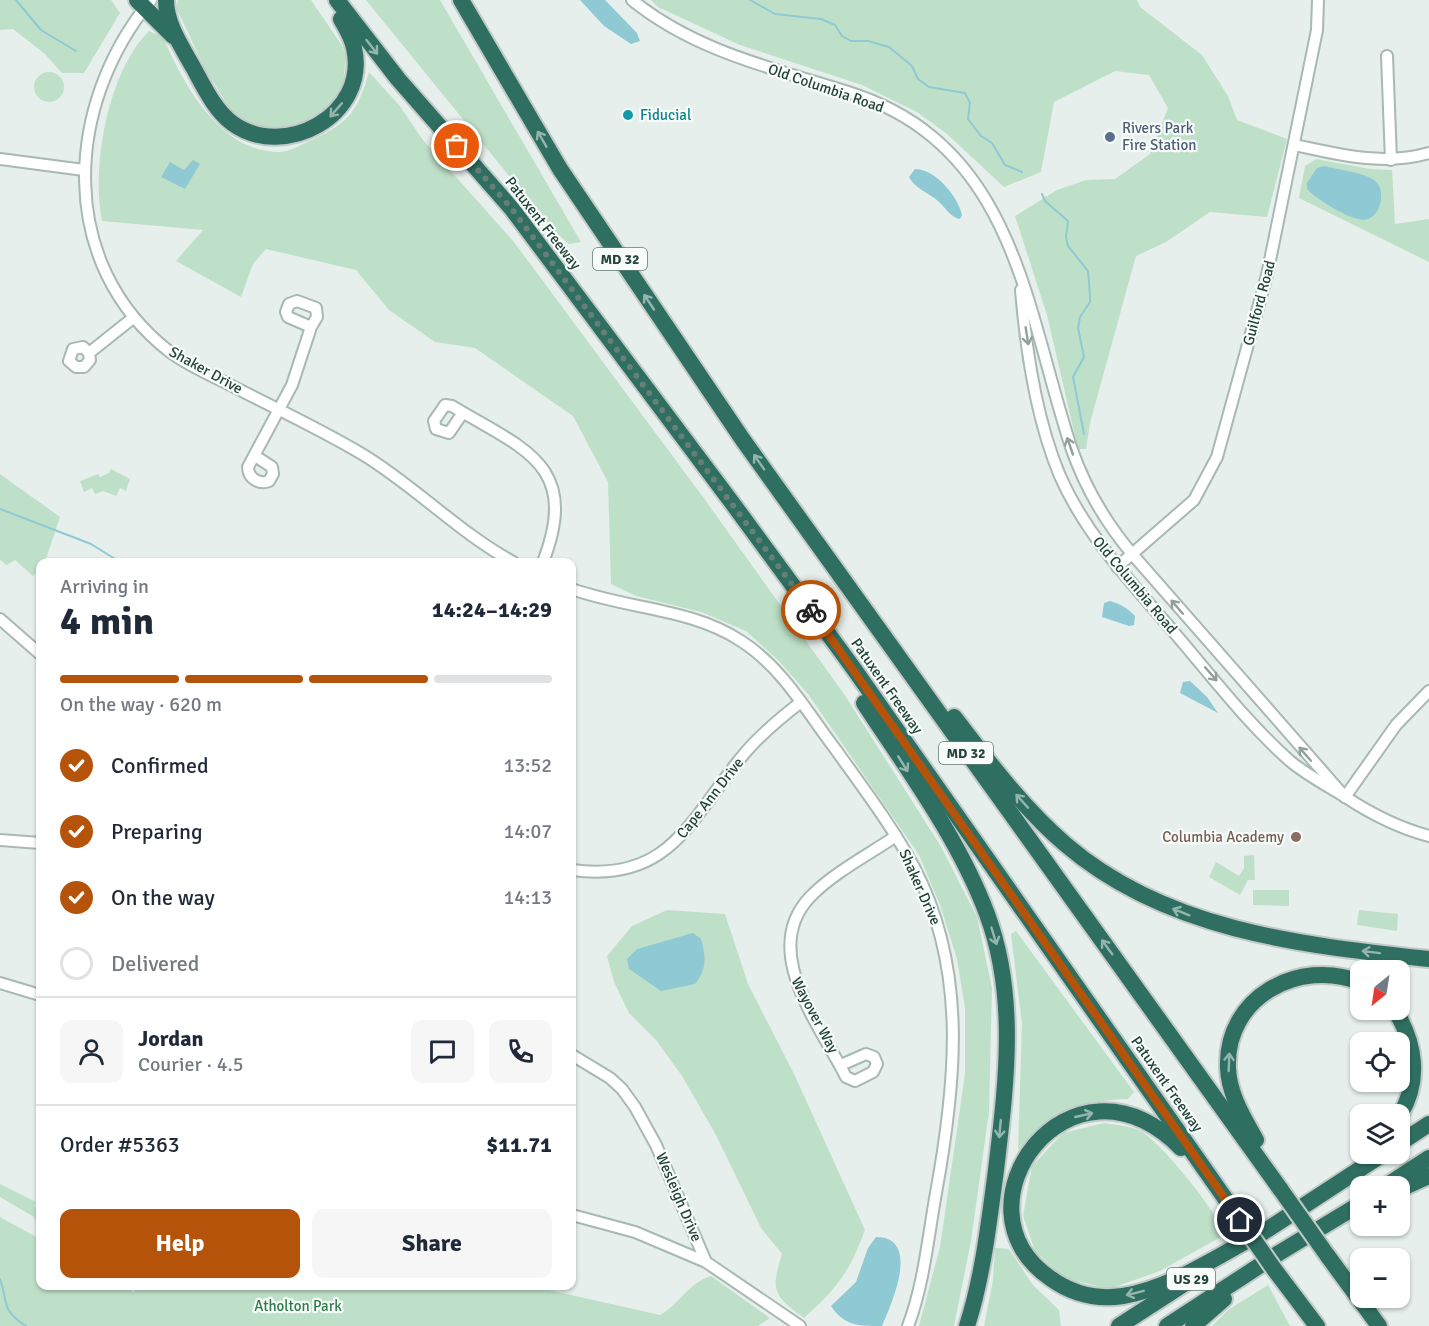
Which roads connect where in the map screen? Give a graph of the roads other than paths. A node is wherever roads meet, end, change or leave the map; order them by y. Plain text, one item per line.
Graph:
1 (166, 0) edge
2 (330, 0) edge
3 (337, 0) edge
4 (460, 0) edge
5 (632, 0) edge
6 (1318, 0) edge
7 (144, 3) edge
8 (181, 46) junction
9 (1387, 56) dead end
10 (1295, 145) junction
11 (1429, 153) edge
12 (0, 159) edge
13 (1391, 160) junction
14 (84, 170) junction
15 (1020, 278) junction
16 (134, 318) junction
17 (311, 327) dead end
18 (89, 353) dead end
19 (279, 410) junction
20 (462, 414) dead end
21 (255, 456) dead end
22 (733, 504) junction
23 (793, 510) junction
24 (1132, 555) junction
25 (506, 558) edge
26 (544, 558) edge
27 (1117, 567) junction
28 (576, 590) edge
29 (0, 619) edge
30 (36, 650) edge
31 (1429, 691) edge
32 (801, 702) junction
33 (1345, 797) junction
34 (896, 836) junction
35 (1429, 836) edge
36 (0, 840) edge
37 (36, 843) edge
38 (576, 870) edge
39 (1429, 959) edge
40 (1350, 978) edge
41 (0, 983) edge
42 (36, 994) edge
43 (1141, 994) junction
44 (1400, 1020) edge
45 (576, 1057) edge
46 (841, 1065) dead end
47 (1405, 1104) edge
48 (1429, 1124) edge
49 (1410, 1136) edge
50 (1264, 1154) junction
51 (1429, 1158) edge
52 (1353, 1164) edge
53 (1367, 1164) edge
54 (1401, 1176) edge
55 (1429, 1176) edge
56 (1410, 1185) edge
57 (1284, 1188) junction
58 (1228, 1204) junction
59 (1305, 1204) junction
60 (1350, 1211) edge
61 (1350, 1214) edge
62 (576, 1216) edge
63 (1338, 1219) junction
64 (1263, 1232) junction
65 (1330, 1253) junction
66 (1276, 1261) junction
67 (706, 1262) junction
68 (1350, 1277) edge
69 (1373, 1308) edge
70 (1377, 1308) edge
71 (800, 1326) edge
72 (908, 1326) edge
73 (967, 1326) edge
74 (1119, 1326) edge
75 (1167, 1326) edge
76 (1193, 1326) edge
77 (1310, 1326) edge
78 (1317, 1326) edge
79 (1379, 1326) edge
80 (1386, 1326) edge
81 (1393, 1326) edge

1 - 8 highway
2 -> 8 highway
3 -> 22 highway, Patuxent Freeway / MD 32
23 -> 4 highway, Patuxent Freeway / MD 32
5 - 15 street, Old Columbia Road
6 - 10 street, Guilford Road
7 - 8 highway
7 - 14 street, Shaker Drive
9 - 13 street
10 - 13 street
10 - 24 street, Guilford Road
11 - 13 street
12 - 14 street
14 - 16 street, Shaker Drive
24 -> 15 street, Old Columbia Road
15 -> 27 street, Old Columbia Road
16 - 18 street
16 - 19 street, Shaker Drive
17 - 19 street
19 - 21 street
19 - 25 street, Shaker Drive
20 - 26 street
22 - 58 highway, Patuxent Freeway / MD 32
22 -> 73 highway
39 -> 23 highway
43 -> 23 highway, Patuxent Freeway / MD 32
24 - 27 street, Guilford Road
33 -> 24 street, Old Columbia Road
27 -> 33 street, Old Columbia Road
28 - 32 street, Shaker Drive
29 - 30 street
31 - 33 street
32 - 34 street, Shaker Drive
32 - 38 street, Cape Ann Drive
33 - 35 street, Old Columbia Road
34 - 46 street, Wayover Way
34 - 72 street, Shaker Drive
36 - 37 street
50 -> 40 highway
41 - 42 street
43 - 50 highway
43 - 57 highway, Patuxent Freeway / MD 32
44 - 47 highway
45 - 67 street, Wesleigh Drive
48 - 49 highway
50 - 57 highway
51 - 54 highway
52 - 59 highway
53 - 59 highway, US 29
55 - 56 highway
57 - 65 highway, Patuxent Freeway / MD 32, bridge
64 -> 58 highway
58 - 66 highway, Patuxent Freeway / MD 32, bridge
59 - 64 highway, US 29
60 - 63 highway, US 29
61 - 63 highway
62 - 67 street
63 - 66 highway, US 29
64 - 74 highway, US 29
65 - 68 highway
65 - 79 highway, Patuxent Freeway / MD 32
66 - 75 highway, US 29
66 - 76 highway
66 - 77 highway
66 - 78 highway, Patuxent Freeway / MD 32
67 - 71 street
69 - 80 highway
70 - 81 highway

